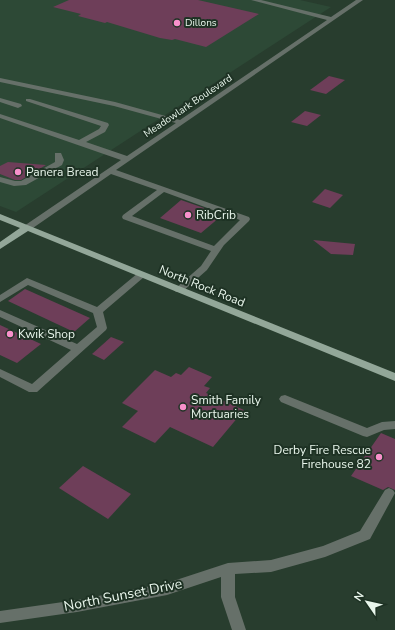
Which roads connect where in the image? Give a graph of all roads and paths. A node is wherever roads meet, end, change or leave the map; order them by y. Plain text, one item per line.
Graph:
1 (254, 0) edge
2 (360, 0) edge
3 (332, 19) junction
4 (0, 80) edge
5 (0, 100) edge
6 (28, 100) dead end
7 (18, 106) dead end
8 (0, 116) edge
9 (181, 122) junction
10 (78, 143) junction
11 (58, 155) dead end
12 (127, 160) junction
13 (110, 171) junction
14 (0, 179) edge
15 (163, 189) junction
16 (0, 217) edge
17 (27, 228) junction
18 (0, 246) edge
19 (216, 250) junction
20 (141, 275) junction
21 (179, 290) junction
22 (0, 300) edge
23 (98, 311) junction
24 (0, 313) edge
25 (78, 349) junction
26 (0, 373) edge
27 (395, 377) edge
28 (285, 399) dead end
29 (395, 425) edge
30 (389, 493) dead end
31 (228, 568) junction
32 (0, 617) edge
33 (239, 630) edge

1 - 3 street
2 - 3 street, Meadowlark Boulevard
3 - 9 street, Meadowlark Boulevard
4 - 9 street
5 - 7 street
6 - 10 street
8 - 10 street
9 - 12 street, Meadowlark Boulevard
10 - 12 street
11 - 14 street
12 - 13 street, Meadowlark Boulevard
13 - 15 street
13 - 17 street, Meadowlark Boulevard
15 - 19 street
15 - 19 street
16 - 17 main road, North Rock Road
17 - 18 main road
17 - 20 main road, North Rock Road
19 - 21 street
20 - 21 main road, North Rock Road
20 - 23 street
21 - 27 main road, North Rock Road
22 - 23 street
23 - 25 street
24 - 25 street
25 - 26 street
28 - 29 street
30 - 31 street, North Sunset Drive
31 - 32 street, North Sunset Drive
31 - 33 street

